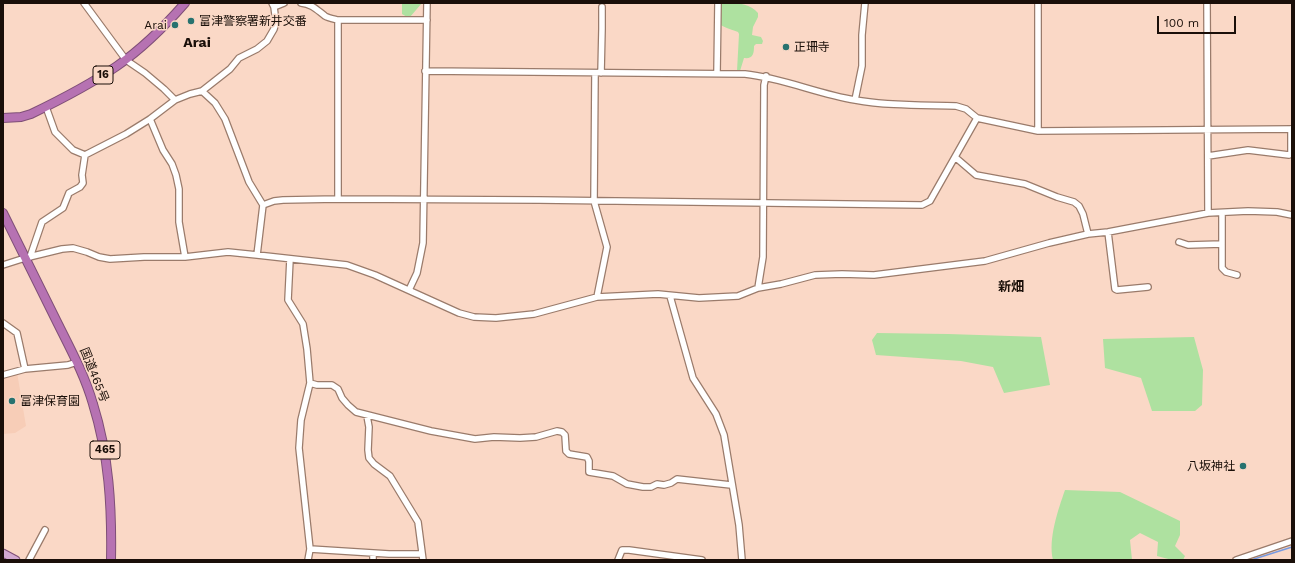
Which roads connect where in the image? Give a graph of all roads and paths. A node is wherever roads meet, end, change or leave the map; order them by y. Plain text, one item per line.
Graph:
1 (84, 3) edge
2 (185, 3) edge
3 (284, 3) edge
4 (301, 3) edge
5 (427, 3) edge
6 (718, 3) edge
7 (865, 3) edge
8 (1038, 3) edge
9 (1207, 3) edge
10 (273, 5) edge
11 (602, 7) dead end
12 (338, 20) junction
13 (427, 20) junction
14 (126, 60) junction
15 (425, 71) junction
16 (598, 73) junction
17 (717, 73) junction
18 (766, 76) junction
19 (202, 91) junction
20 (175, 100) junction
21 (855, 100) junction
22 (46, 106) junction
23 (3, 118) edge
24 (976, 118) junction
25 (150, 119) junction
26 (1292, 129) edge
27 (1207, 130) junction
28 (1038, 131) junction
29 (85, 155) junction
30 (1208, 156) junction
31 (955, 157) junction
32 (338, 199) junction
33 (425, 199) junction
34 (594, 201) junction
35 (763, 202) junction
36 (263, 206) junction
37 (3, 212) edge
38 (1208, 213) junction
39 (1222, 213) junction
40 (1292, 215) edge
41 (1108, 232) junction
42 (1088, 234) junction
43 (1179, 242) dead end
44 (1222, 244) junction
45 (258, 255) junction
46 (28, 257) junction
47 (185, 257) junction
48 (290, 259) junction
49 (3, 265) edge
50 (1237, 275) dead end
51 (1148, 287) dead end
52 (758, 288) junction
53 (408, 290) junction
54 (670, 296) junction
55 (597, 297) junction
56 (3, 323) edge
57 (77, 362) junction
58 (25, 369) junction
59 (3, 375) edge
60 (310, 383) junction
61 (367, 416) junction
62 (731, 485) junction
63 (45, 530) dead end
64 (1292, 541) edge
65 (310, 549) junction
66 (3, 553) edge
67 (373, 553) junction
68 (422, 557) edge
69 (16, 560) edge
70 (29, 560) edge
71 (111, 560) edge
72 (308, 560) edge
73 (373, 560) edge
74 (618, 560) edge
75 (702, 560) edge
76 (742, 560) edge
77 (1236, 560) edge

1 - 14 street
2 - 14 highway, 16
3 - 10 street
4 - 12 street
5 - 13 street
6 - 17 street
7 - 21 street
8 - 28 street
9 - 27 street
10 - 19 street
11 - 16 street
12 - 13 street
12 - 32 street
13 - 15 street
14 - 20 street
14 - 22 highway, 16
15 - 16 street
15 - 33 street
16 - 17 street
16 - 34 street
17 - 18 street
18 - 21 street
18 - 35 street
19 - 20 street
19 - 36 street
20 - 25 street
21 - 24 street
22 - 23 highway, 16
22 - 29 street
24 - 28 street
24 - 31 street
25 - 29 street
25 - 47 street
26 - 27 street
26 - 30 street
27 - 28 street
27 - 30 street
29 - 46 street
30 - 38 street
31 - 35 street
31 - 42 street
32 - 33 street
32 - 36 street
33 - 34 street
33 - 53 street
34 - 35 street
34 - 55 street
35 - 52 street
36 - 45 street
37 - 46 highway, 国道465号 / 465
38 - 39 street
38 - 41 street
39 - 40 street
39 - 44 street
41 - 42 street
41 - 51 street
42 - 52 street
43 - 44 street
44 - 50 street
45 - 47 street
45 - 48 street
46 - 47 street
46 - 49 street
46 - 57 highway, 国道465号 / 465
48 - 53 street
48 - 60 street
52 - 54 street
53 - 55 street
54 - 55 street
54 - 62 street
56 - 58 street
57 - 58 street
57 - 71 highway, 国道465号 / 465
58 - 59 street
60 - 61 street
60 - 65 street
61 - 62 street
61 - 68 street
62 - 76 street
63 - 70 street
64 - 77 street
65 - 67 street
65 - 72 street
66 - 69 main road
67 - 68 street
67 - 73 street
74 - 75 street

